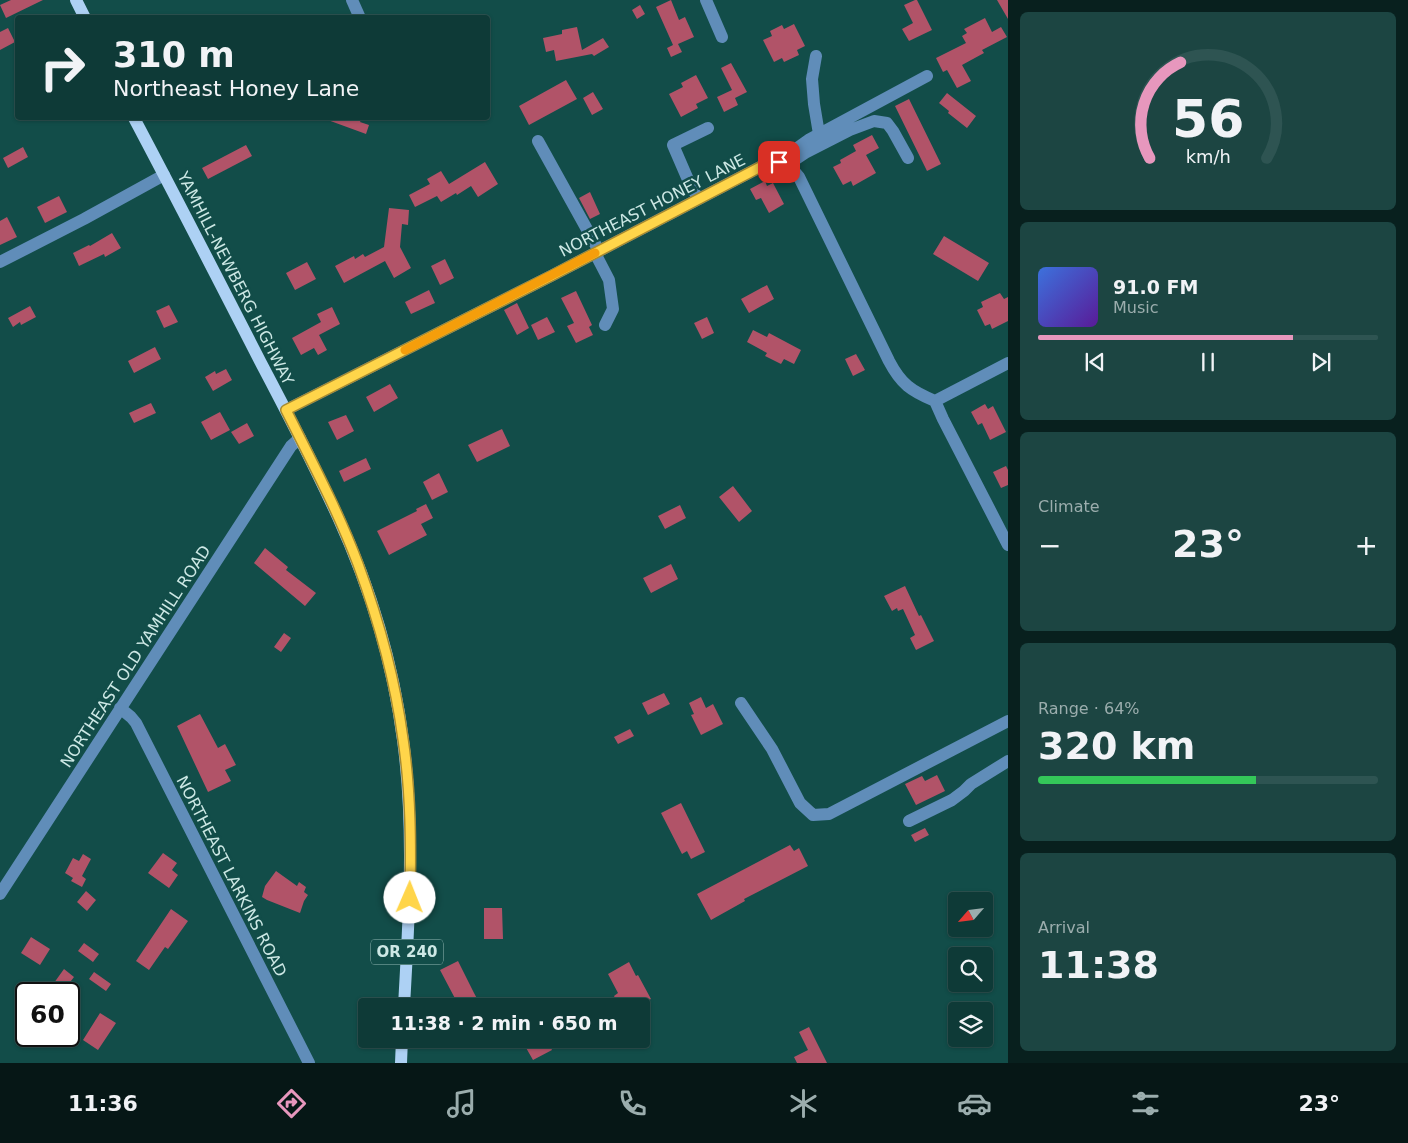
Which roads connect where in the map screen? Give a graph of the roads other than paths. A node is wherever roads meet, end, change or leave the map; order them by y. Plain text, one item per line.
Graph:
1 (76, 0) edge
2 (352, 0) edge
3 (706, 0) edge
4 (83, 15) edge
5 (359, 15) edge
6 (722, 37) dead end
7 (816, 56) dead end
8 (928, 76) dead end
9 (135, 120) edge
10 (708, 128) dead end
11 (819, 134) junction
12 (538, 141) dead end
13 (908, 158) dead end
14 (785, 164) junction
15 (164, 175) junction
16 (698, 199) junction
17 (597, 252) junction
18 (0, 262) edge
19 (605, 325) dead end
20 (1008, 363) edge
21 (935, 401) junction
22 (286, 410) junction
23 (300, 438) junction
24 (1008, 545) edge
25 (741, 703) dead end
26 (120, 708) junction
27 (1008, 721) edge
28 (1008, 761) edge
29 (909, 821) dead end
30 (0, 894) edge
31 (404, 998) edge
32 (402, 1048) edge
33 (309, 1063) edge
34 (401, 1063) edge

1 - 4 main road
2 - 5 street
3 - 6 street
7 - 11 street
8 - 11 street
9 - 15 main road, YAMHILL-NEWBERG HIGHWAY / OR 240
10 - 16 street
11 - 14 street
12 - 17 street
13 - 14 street
14 - 16 street, NORTHEAST HONEY LANE
14 - 21 street
15 - 18 street
15 - 22 main road, YAMHILL-NEWBERG HIGHWAY / OR 240
16 - 17 street, NORTHEAST HONEY LANE
17 - 19 street
17 - 22 street, NORTHEAST HONEY LANE
20 - 21 street
21 - 24 street
22 - 23 main road, YAMHILL-NEWBERG HIGHWAY / OR 240
23 - 26 street, NORTHEAST OLD YAMHILL ROAD
23 - 31 main road, YAMHILL-NEWBERG HIGHWAY / OR 240
25 - 27 street
26 - 30 street, NORTHEAST OLD YAMHILL ROAD
26 - 33 street, NORTHEAST LARKINS ROAD
28 - 29 street
32 - 34 main road

